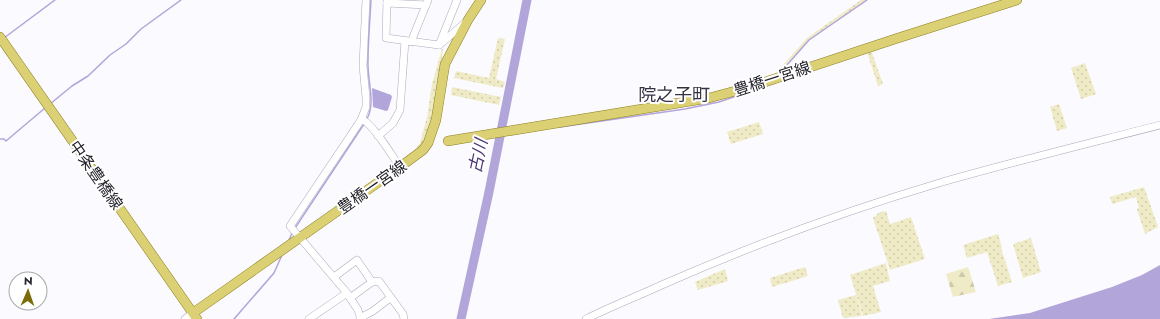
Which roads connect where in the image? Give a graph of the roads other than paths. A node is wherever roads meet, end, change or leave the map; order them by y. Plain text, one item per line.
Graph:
1 (366, 0) edge
2 (457, 0) edge
3 (481, 0) edge
4 (1017, 0) edge
5 (387, 1) edge
6 (427, 2) edge
7 (449, 18) junction
8 (468, 20) junction
9 (1, 38) edge
10 (448, 38) junction
11 (408, 41) junction
12 (439, 45) junction
13 (445, 64) junction
14 (364, 120) junction
15 (1160, 125) edge
16 (378, 136) junction
17 (448, 141) dead end
18 (400, 167) junction
19 (296, 233) junction
20 (334, 277) junction
21 (372, 282) junction
22 (348, 296) junction
23 (390, 298) junction
24 (195, 316) edge
25 (360, 318) edge
26 (185, 319) edge
27 (309, 319) edge
28 (404, 319) edge
29 (586, 319) edge

1 - 14 street
2 - 7 street
3 - 8 main road, 豊橋一宮線
4 - 17 main road, 豊橋一宮線
5 - 6 street
5 - 11 street
6 - 11 street
7 - 10 street
7 - 12 street
8 - 10 street
8 - 13 main road, 豊橋一宮線
9 - 24 main road, 中条豊橋線
10 - 12 street
10 - 13 street
11 - 12 street
11 - 16 street
13 - 18 main road, 豊橋一宮線
14 - 16 street
14 - 19 street
15 - 29 street
16 - 18 street
18 - 19 main road, 豊橋一宮線
19 - 20 street
19 - 24 main road, 豊橋一宮線
20 - 21 street
20 - 22 street
21 - 22 street
21 - 23 street
22 - 25 street
22 - 27 street
23 - 25 street
23 - 28 street
24 - 26 street

